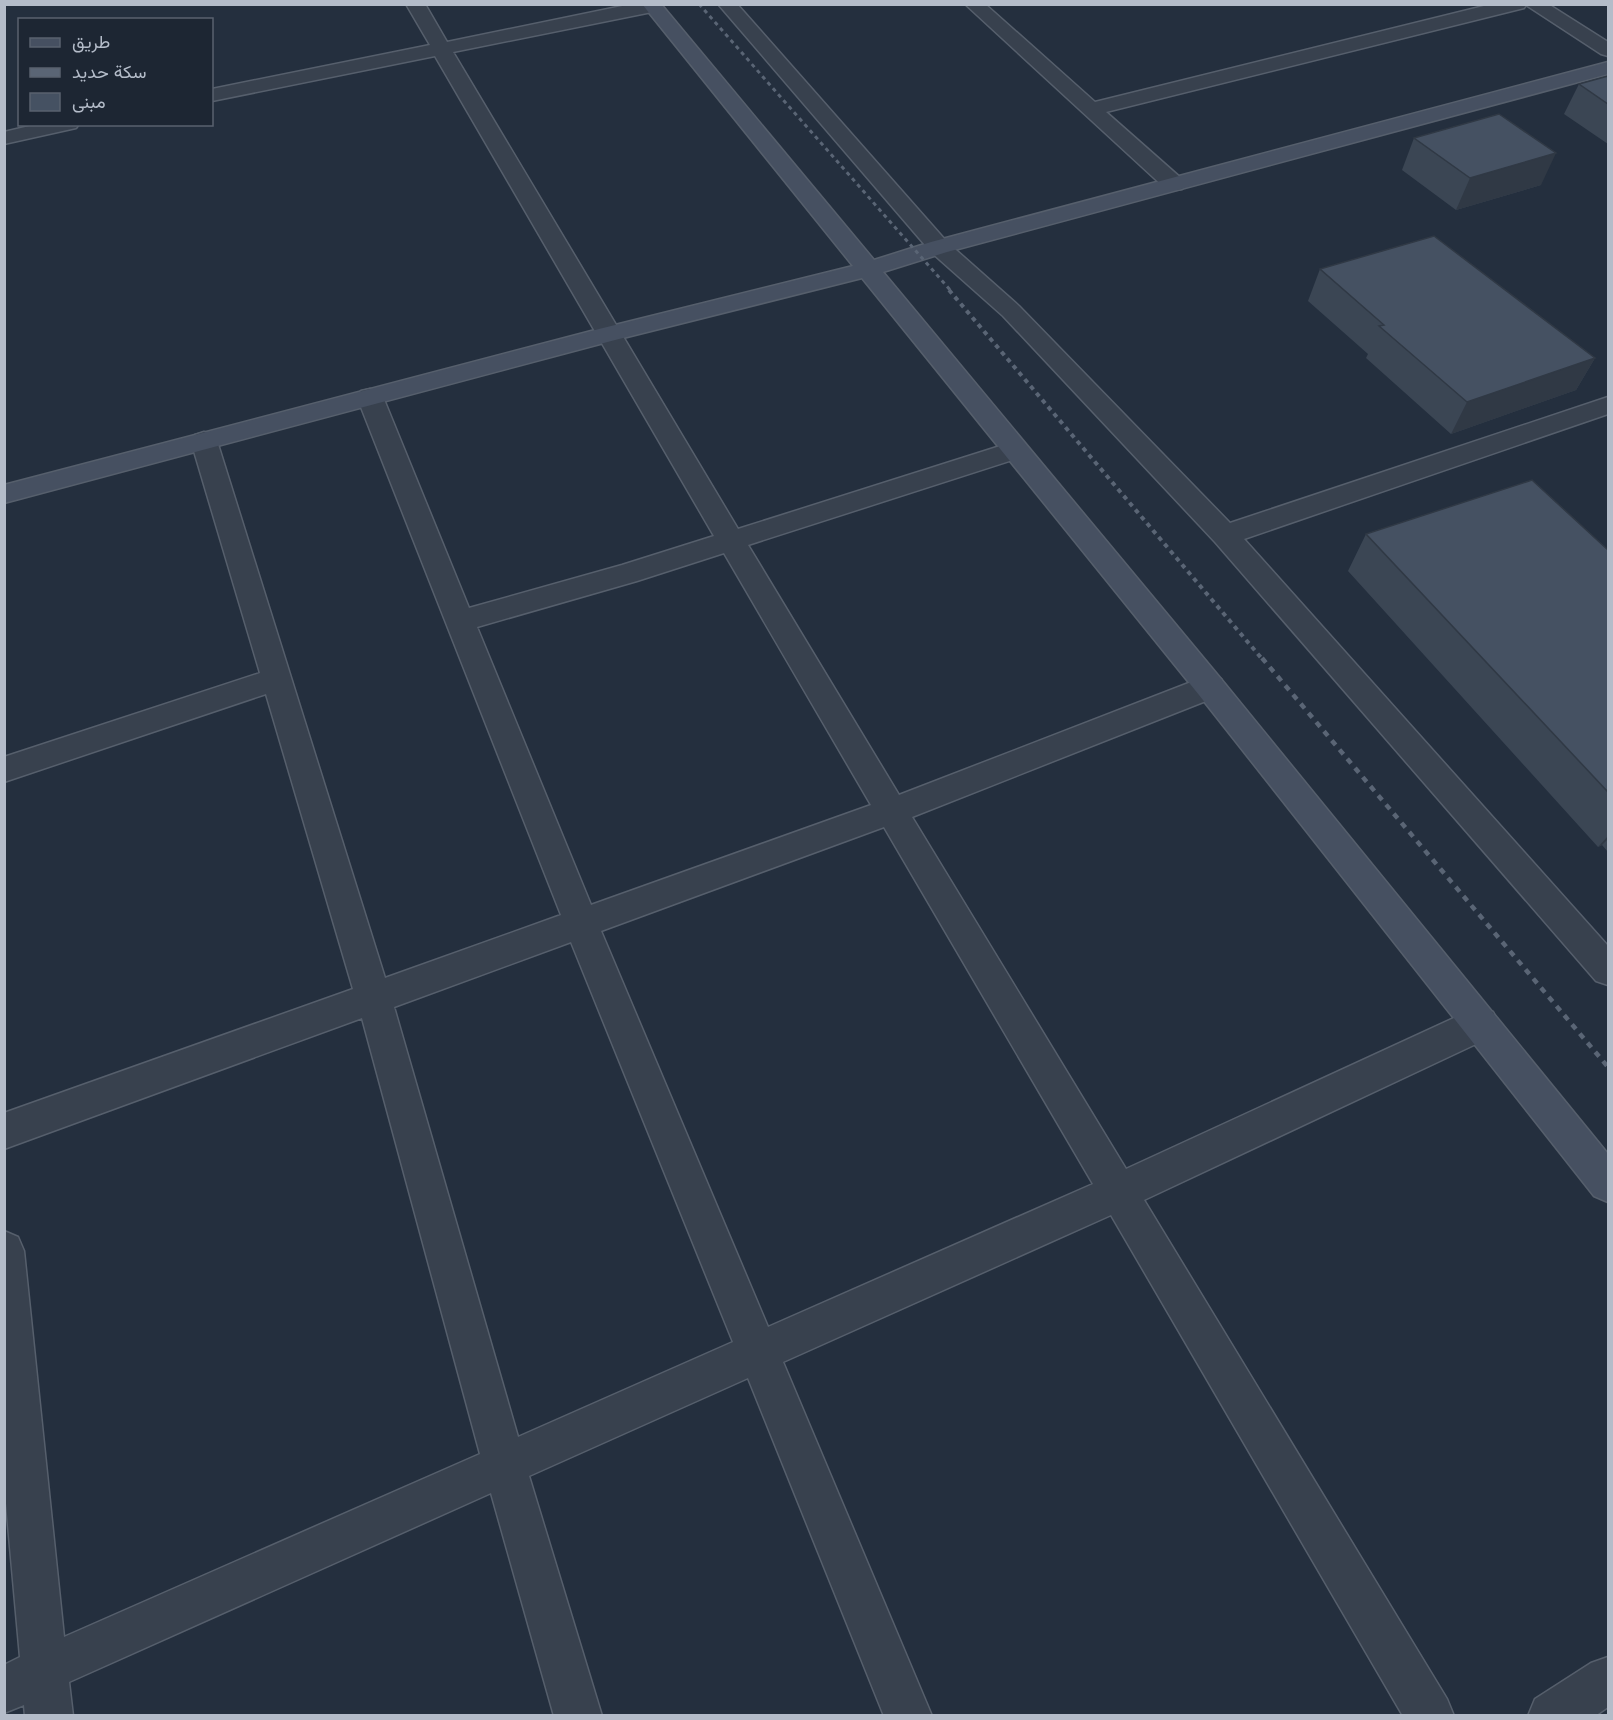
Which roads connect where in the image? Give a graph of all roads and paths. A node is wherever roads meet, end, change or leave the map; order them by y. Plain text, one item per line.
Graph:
1 (415, 4) edge
2 (727, 4) edge
3 (974, 4) edge
4 (1517, 4) edge
5 (1534, 4) edge
6 (652, 5) edge
7 (441, 48) junction
8 (1608, 50) edge
9 (1608, 68) edge
10 (213, 95) edge
11 (1092, 109) junction
12 (60, 126) edge
13 (4, 138) edge
14 (1174, 184) junction
15 (939, 247) junction
16 (870, 269) junction
17 (608, 334) junction
18 (370, 397) junction
19 (1598, 409) edge
20 (1608, 430) edge
21 (204, 441) junction
22 (1016, 450) junction
23 (4, 494) edge
24 (1225, 535) junction
25 (730, 540) junction
26 (459, 621) junction
27 (277, 679) junction
28 (1209, 687) junction
29 (4, 770) edge
30 (892, 811) junction
31 (581, 923) junction
32 (1608, 970) edge
33 (374, 999) junction
34 (1480, 1024) junction
35 (4, 1131) edge
36 (1608, 1183) edge
37 (1119, 1192) junction
38 (4, 1251) edge
39 (758, 1353) junction
40 (504, 1464) junction
41 (45, 1669) junction
42 (1608, 1680) edge
43 (4, 1690) edge
44 (49, 1716) edge
45 (578, 1716) edge
46 (908, 1716) edge
47 (1430, 1716) edge
48 (1552, 1716) edge

1 - 7 street
2 - 15 street
3 - 11 street
4 - 11 street
5 - 8 street
6 - 7 street
6 - 16 main road
7 - 10 street
7 - 17 street
9 - 14 main road
11 - 14 street
12 - 13 street
14 - 15 main road
15 - 16 main road
15 - 24 street
16 - 17 main road
16 - 22 main road
17 - 18 main road
17 - 25 street
18 - 21 main road
18 - 26 street
19 - 20 street
19 - 24 street
21 - 23 main road
21 - 27 street
22 - 25 street
22 - 28 main road
24 - 32 street
25 - 26 street
25 - 30 street
26 - 31 street
27 - 29 street
27 - 33 street
28 - 30 street
28 - 34 main road
30 - 31 street
30 - 37 street
31 - 33 street
31 - 39 street
33 - 35 street
33 - 40 street
34 - 36 main road
34 - 37 street
37 - 39 street
37 - 47 street
38 - 41 street
39 - 40 street
39 - 46 street
40 - 41 street
40 - 45 street
41 - 43 street
41 - 44 street
42 - 48 street

